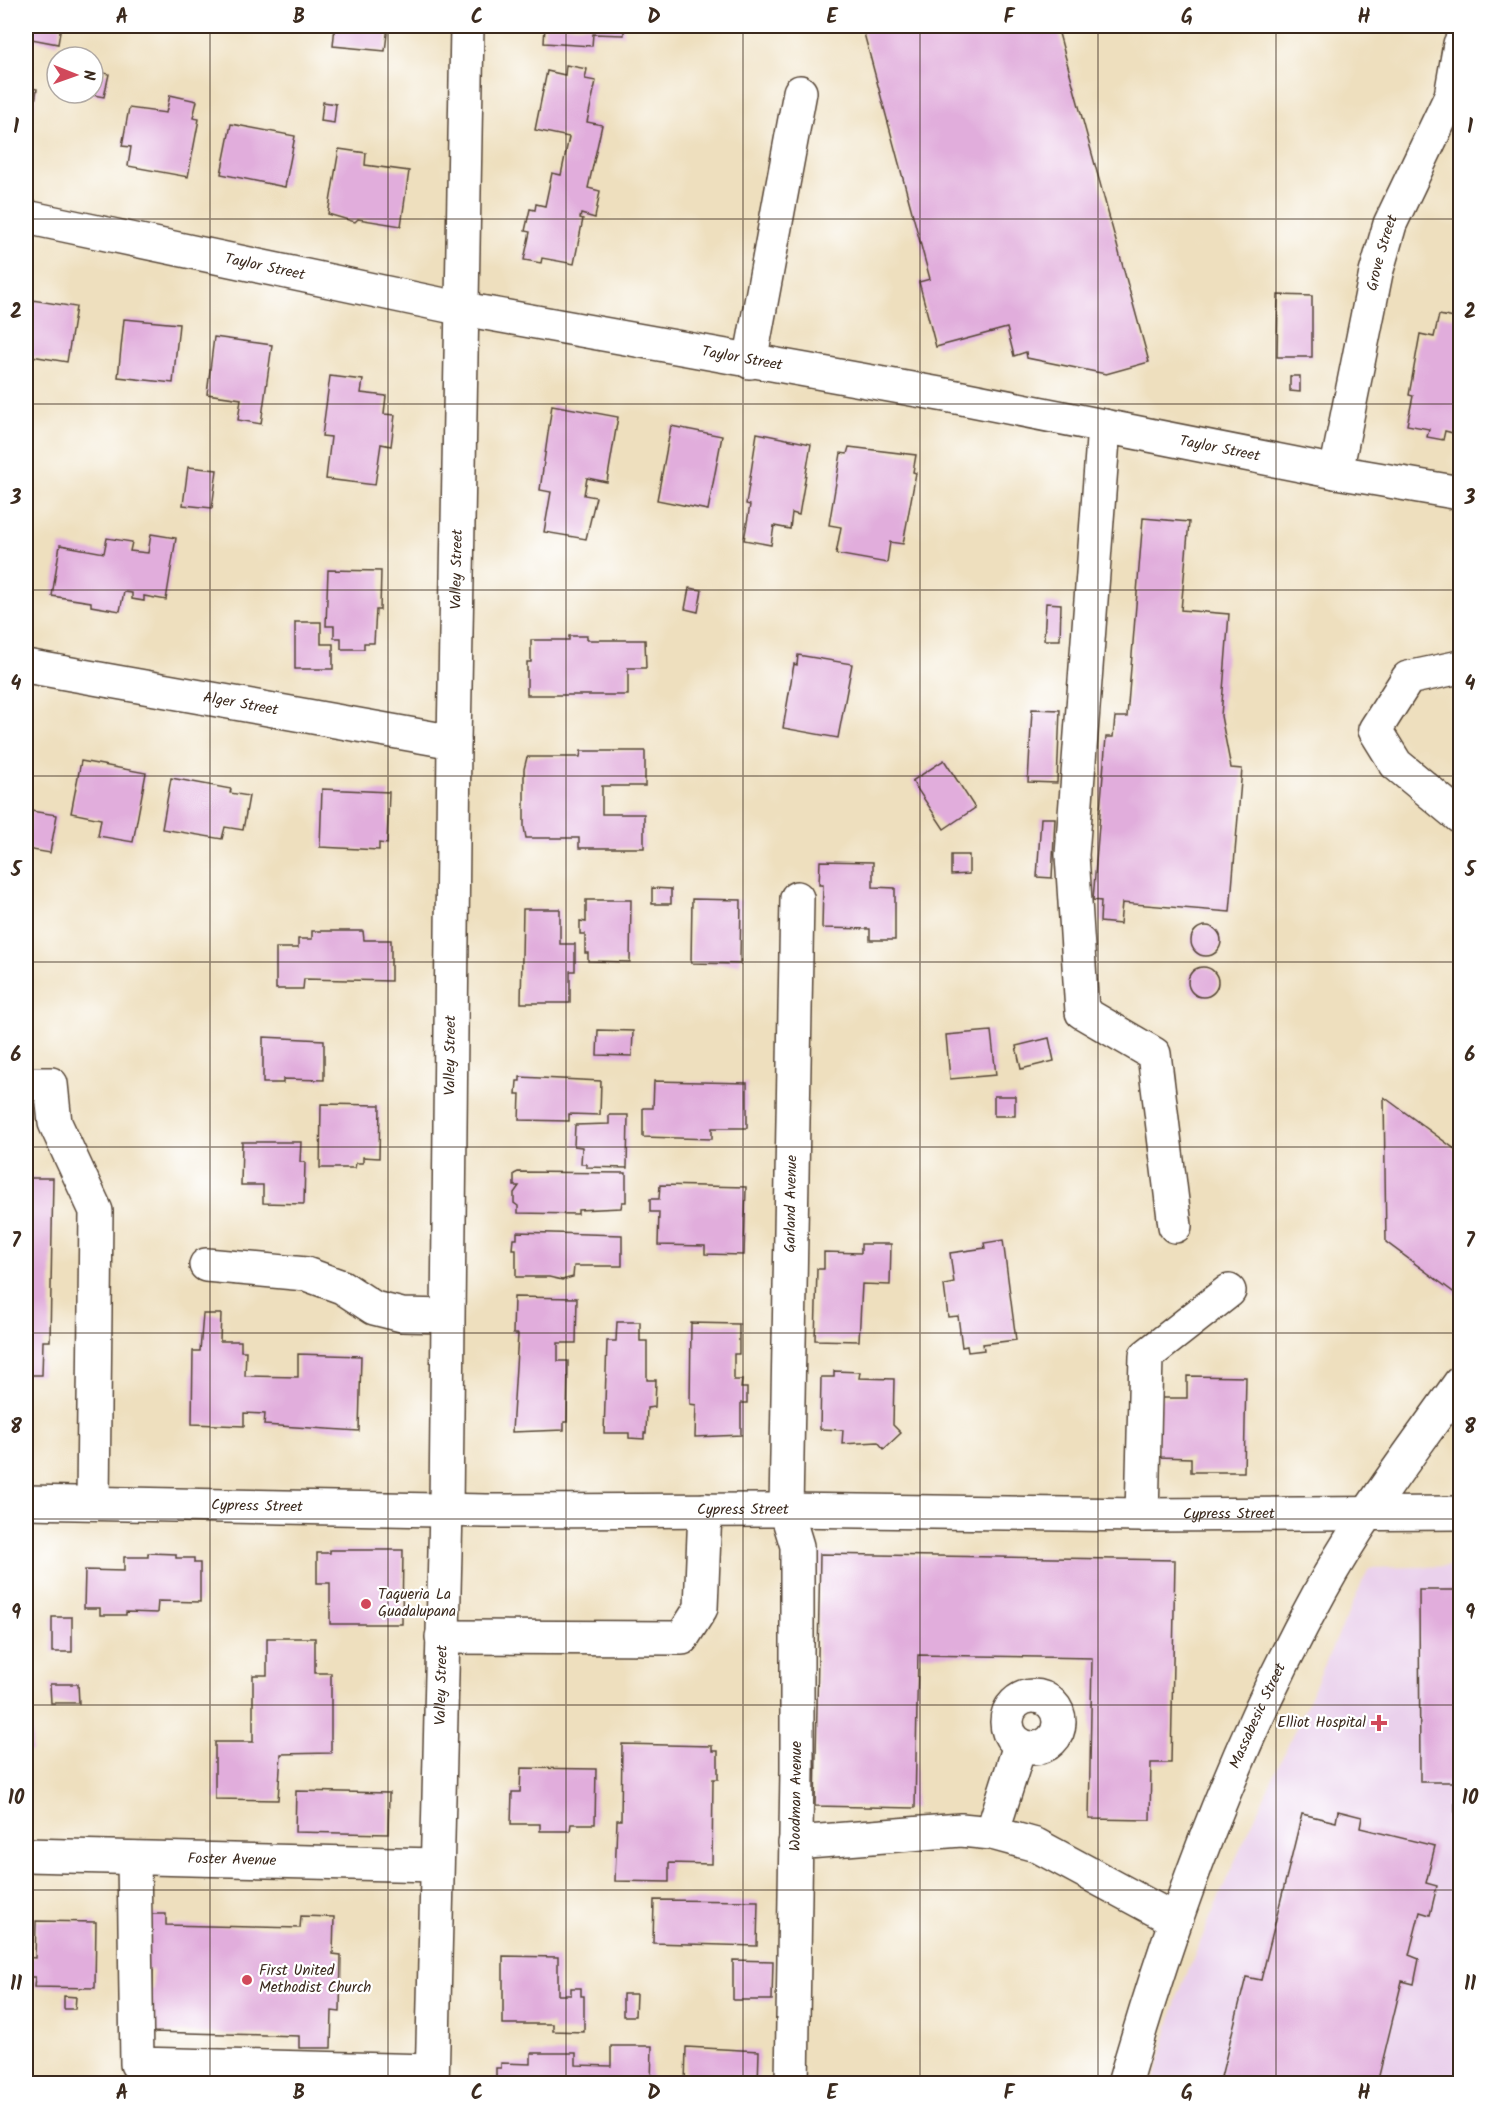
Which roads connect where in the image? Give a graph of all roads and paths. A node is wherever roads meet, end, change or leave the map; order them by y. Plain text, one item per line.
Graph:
1 (467, 26) edge
2 (1461, 44) edge
3 (800, 92) dead end
4 (26, 217) edge
5 (462, 309) junction
6 (750, 362) junction
7 (1104, 426) junction
8 (1336, 472) junction
9 (1461, 493) edge
10 (26, 666) edge
11 (1461, 667) edge
12 (454, 742) junction
13 (1461, 817) edge
14 (797, 898) dead end
15 (26, 1084) edge
16 (1175, 1226) dead end
17 (206, 1265) dead end
18 (1229, 1292) dead end
19 (447, 1316) junction
20 (1461, 1383) edge
21 (26, 1502) edge
22 (93, 1503) junction
23 (446, 1510) junction
24 (705, 1510) junction
25 (786, 1510) junction
26 (1461, 1513) edge
27 (1142, 1515) junction
28 (1366, 1515) junction
29 (442, 1637) junction
30 (1020, 1745) dead end
31 (992, 1833) junction
32 (795, 1843) junction
33 (26, 1856) edge
34 (134, 1858) junction
35 (436, 1865) junction
36 (1174, 1920) junction
37 (432, 2077) edge
38 (792, 2084) edge
39 (1124, 2084) edge

1 - 5 street, Valley Street
2 - 8 street, Grove Street
3 - 6 street
4 - 5 street, Taylor Street
5 - 6 street, Taylor Street
5 - 12 street, Valley Street
6 - 7 street, Taylor Street
7 - 8 street, Taylor Street
7 - 16 street
8 - 9 street, Taylor Street
10 - 12 street, Alger Street
11 - 13 street
12 - 19 street, Valley Street
14 - 25 street, Garland Avenue
15 - 22 street
17 - 19 street
18 - 27 street
19 - 23 street, Valley Street
20 - 28 street, Massabesic Street
21 - 22 street, Cypress Street
22 - 23 street, Cypress Street
23 - 24 street, Cypress Street
23 - 29 street, Valley Street
24 - 25 street, Cypress Street
24 - 29 street
25 - 27 street, Cypress Street
25 - 32 street, Woodman Avenue
26 - 28 street, Cypress Street
27 - 28 street, Cypress Street
28 - 36 street, Massabesic Street
29 - 35 street, Valley Street
30 - 31 street
31 - 32 street
31 - 36 street
32 - 38 street, Woodman Avenue
33 - 34 street, Foster Avenue
34 - 35 street, Foster Avenue
34 - 37 street
35 - 37 street, Valley Street
36 - 39 street, Massabesic Street

